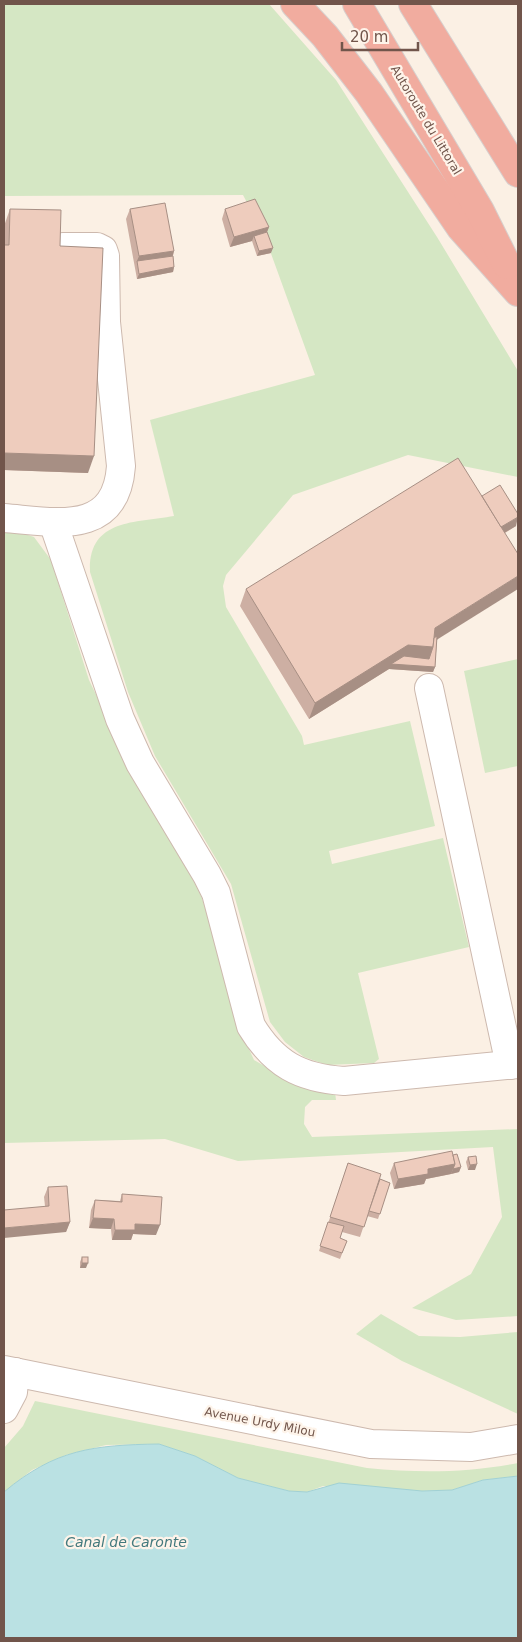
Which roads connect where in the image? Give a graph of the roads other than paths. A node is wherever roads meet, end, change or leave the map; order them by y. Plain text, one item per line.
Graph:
1 (296, 4) edge
2 (357, 4) edge
3 (412, 4) edge
4 (518, 173) edge
5 (470, 219) junction
6 (63, 247) edge
7 (518, 286) edge
8 (518, 292) edge
9 (4, 518) edge
10 (53, 522) junction
11 (429, 688) dead end
12 (514, 1064) edge
13 (10, 1371) edge
14 (4, 1409) edge
15 (518, 1439) edge

1 - 5 highway
2 - 5 highway, Autoroute du Littoral
3 - 4 highway
5 - 7 highway
5 - 8 highway
6 - 10 street
9 - 10 street
10 - 12 street
11 - 12 street
13 - 14 street
13 - 15 street, Avenue Urdy Milou

